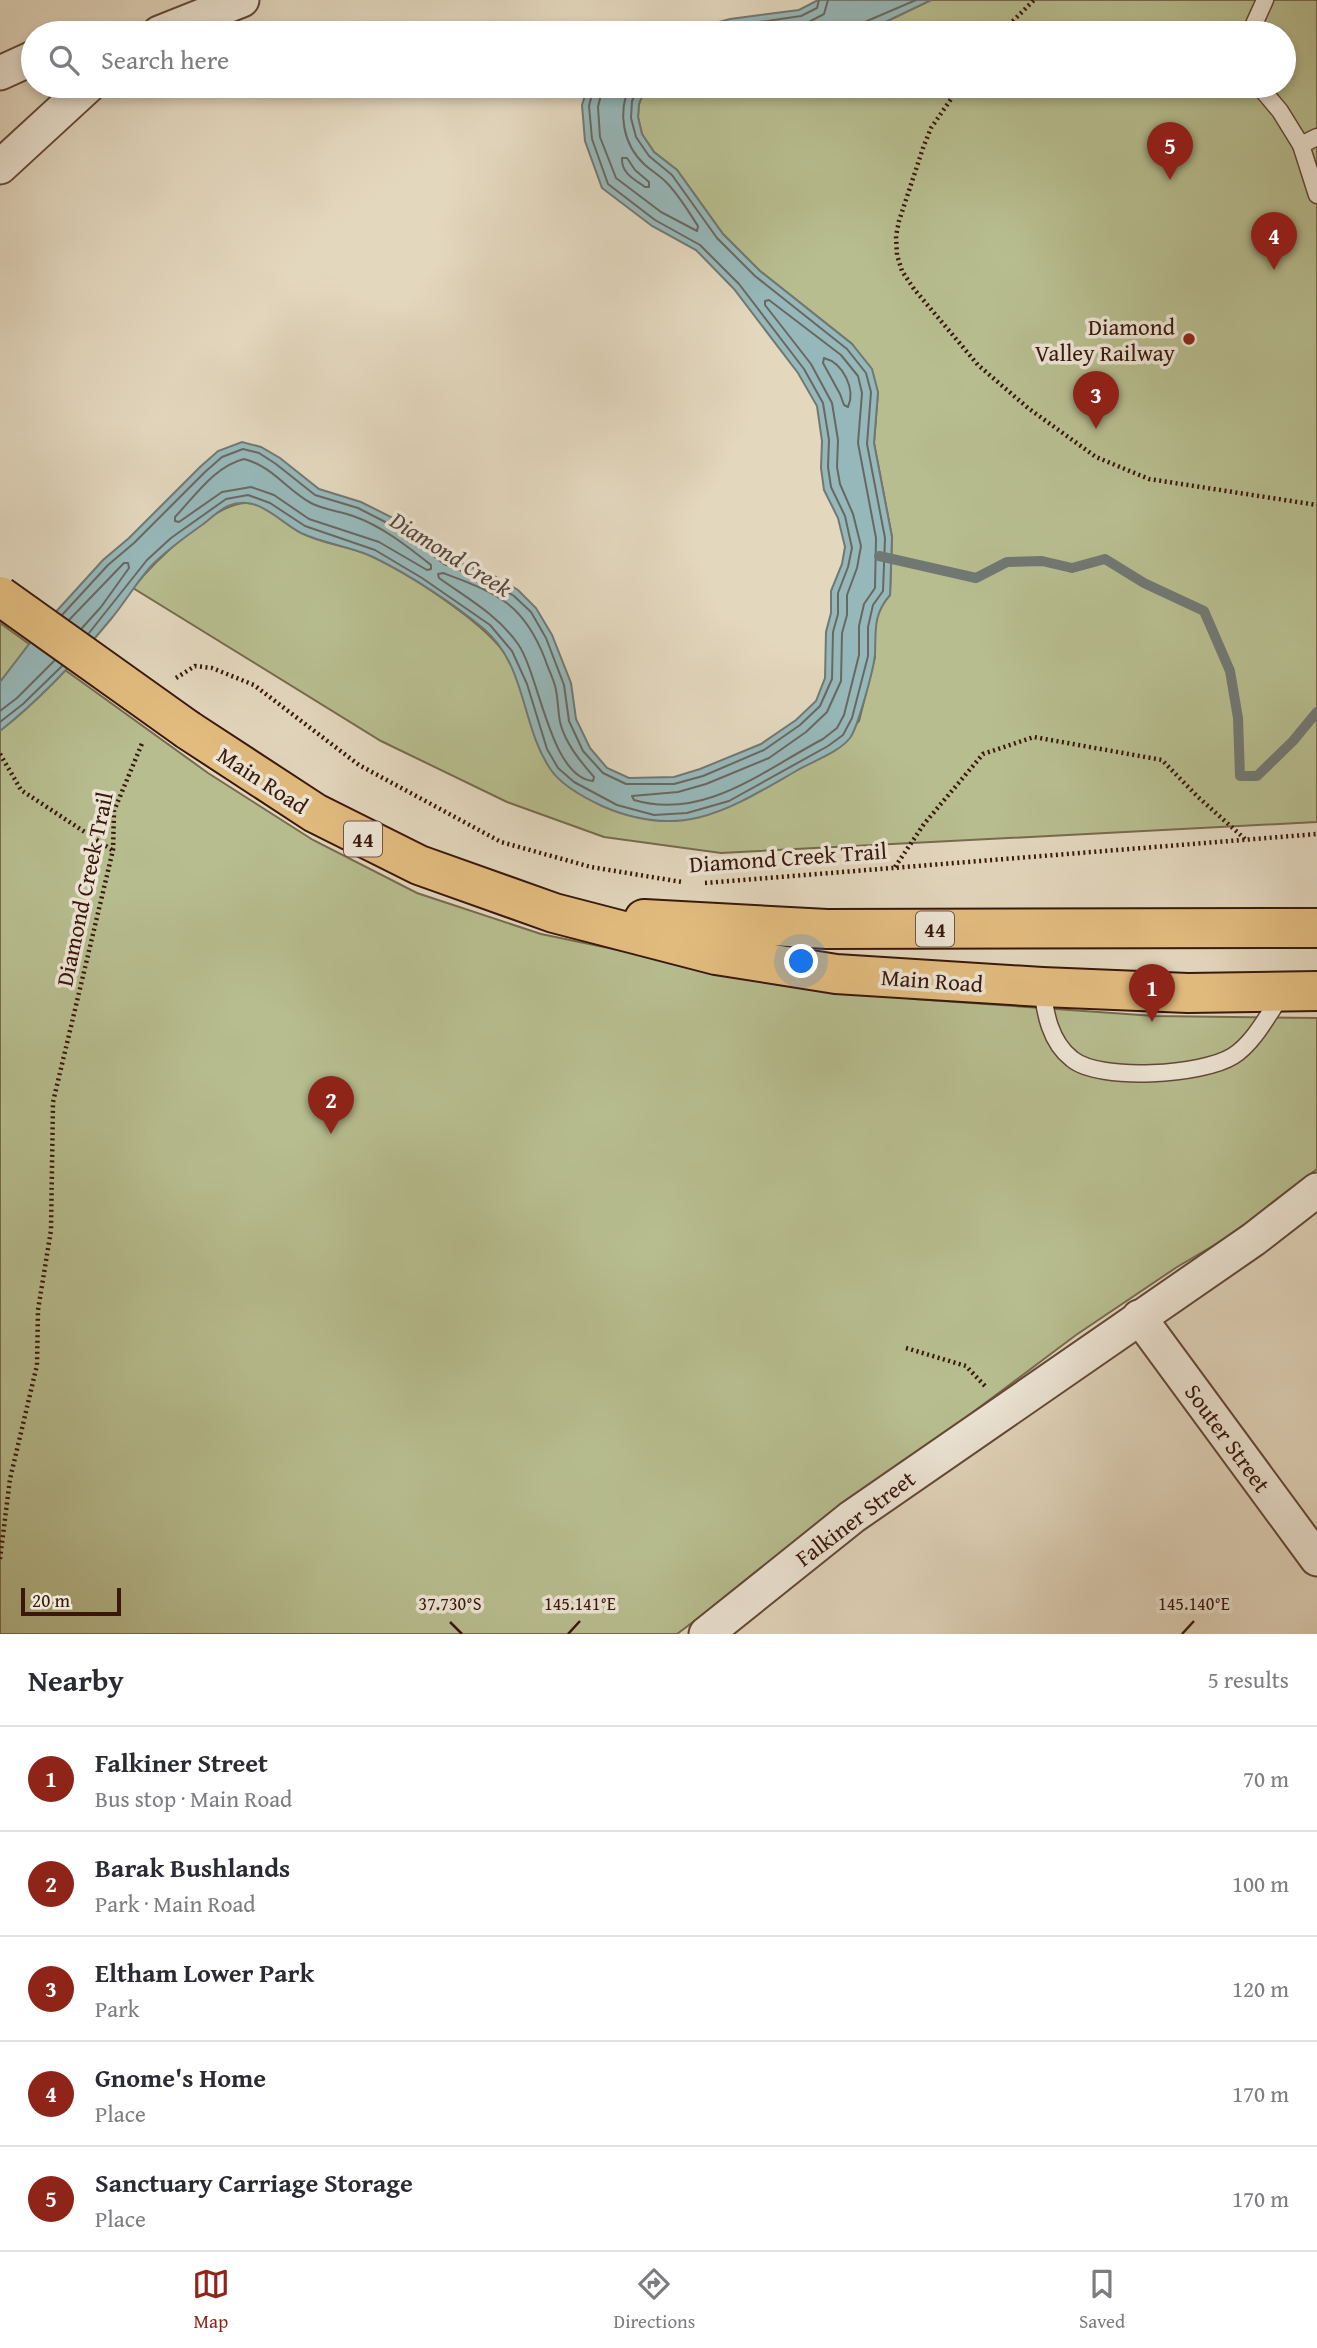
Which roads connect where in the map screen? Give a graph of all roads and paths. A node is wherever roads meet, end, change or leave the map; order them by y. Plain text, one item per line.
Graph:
1 (242, 0) edge
2 (1034, 0) edge
3 (1265, 0) edge
4 (189, 21) edge
5 (1013, 21) edge
6 (1256, 21) edge
7 (21, 63) edge
8 (0, 73) edge
9 (75, 98) edge
10 (952, 98) edge
11 (1269, 98) edge
12 (1317, 137) edge
13 (1301, 145) junction
14 (0, 167) edge
15 (1317, 195) edge
16 (1317, 505) edge
17 (0, 596) edge
18 (172, 682) dead end
19 (145, 736) dead end
20 (0, 754) edge
21 (1317, 834) edge
22 (1245, 840) junction
23 (113, 850) junction
24 (894, 868) junction
25 (554, 913) junction
26 (1317, 928) edge
27 (1088, 930) junction
28 (1042, 987) junction
29 (1301, 991) edge
30 (1317, 1190) edge
31 (1139, 1317) junction
32 (906, 1348) dead end
33 (1004, 1411) junction
34 (0, 1559) edge
35 (1317, 1559) edge
36 (706, 1634) edge

1 - 4 street
2 - 5 path
3 - 6 lane
7 - 8 street
9 - 14 street
10 - 16 path
11 - 13 lane
12 - 13 lane
13 - 15 lane
17 - 25 main road, Main Road / 44, bridge
18 - 24 path, Diamond Creek Trail
19 - 23 path, Diamond Creek Trail
20 - 23 path
21 - 22 path, Diamond Creek Trail
22 - 24 path, Diamond Creek Trail
22 - 24 path
23 - 34 path, Diamond Creek Trail
25 - 27 main road, Main Road / 44
25 - 28 main road, Main Road / 44
26 - 27 main road, Main Road / 44
27 - 28 main road
28 - 29 main road, Main Road / 44
28 - 29 lane
30 - 31 street, Falkiner Street
31 - 33 street, Falkiner Street
31 - 35 street, Souter Street
32 - 33 path
33 - 36 street, Falkiner Street

